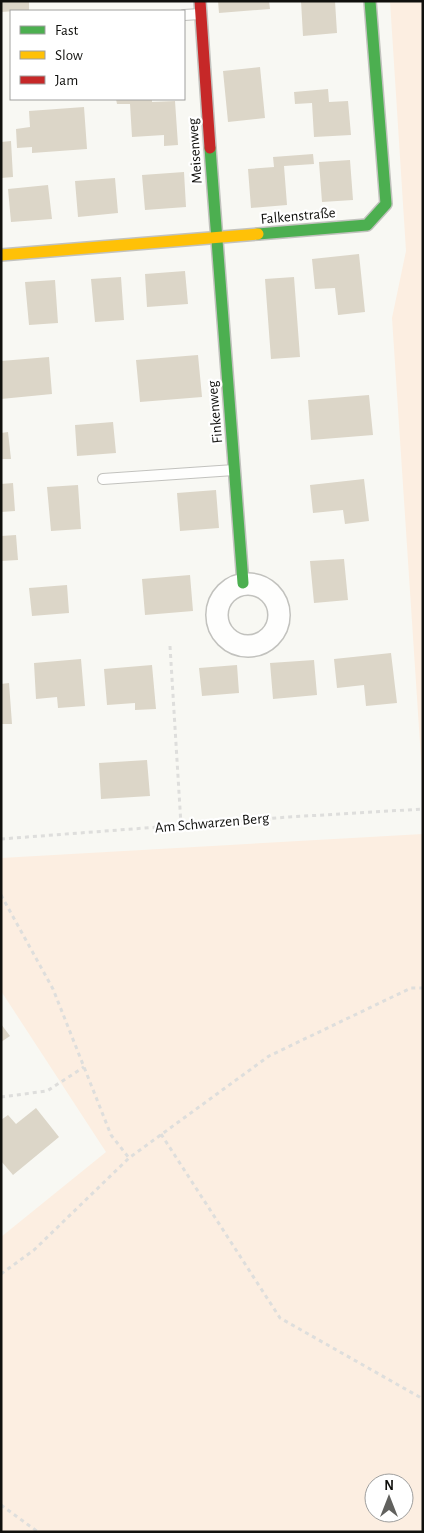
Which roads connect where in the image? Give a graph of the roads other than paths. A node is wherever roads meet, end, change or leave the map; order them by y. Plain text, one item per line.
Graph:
1 (200, 1) edge
2 (370, 1) edge
3 (201, 14) junction
4 (185, 15) edge
5 (216, 238) junction
6 (1, 255) edge
7 (235, 470) junction
8 (103, 479) dead end
9 (243, 583) dead end

1 - 3 street, Meisenweg
2 - 5 street, Falkenstraße
3 - 4 lane
3 - 5 street, Meisenweg
5 - 6 street, Falkenstraße
5 - 7 street, Finkenweg
7 - 8 lane
7 - 9 street, Finkenweg

